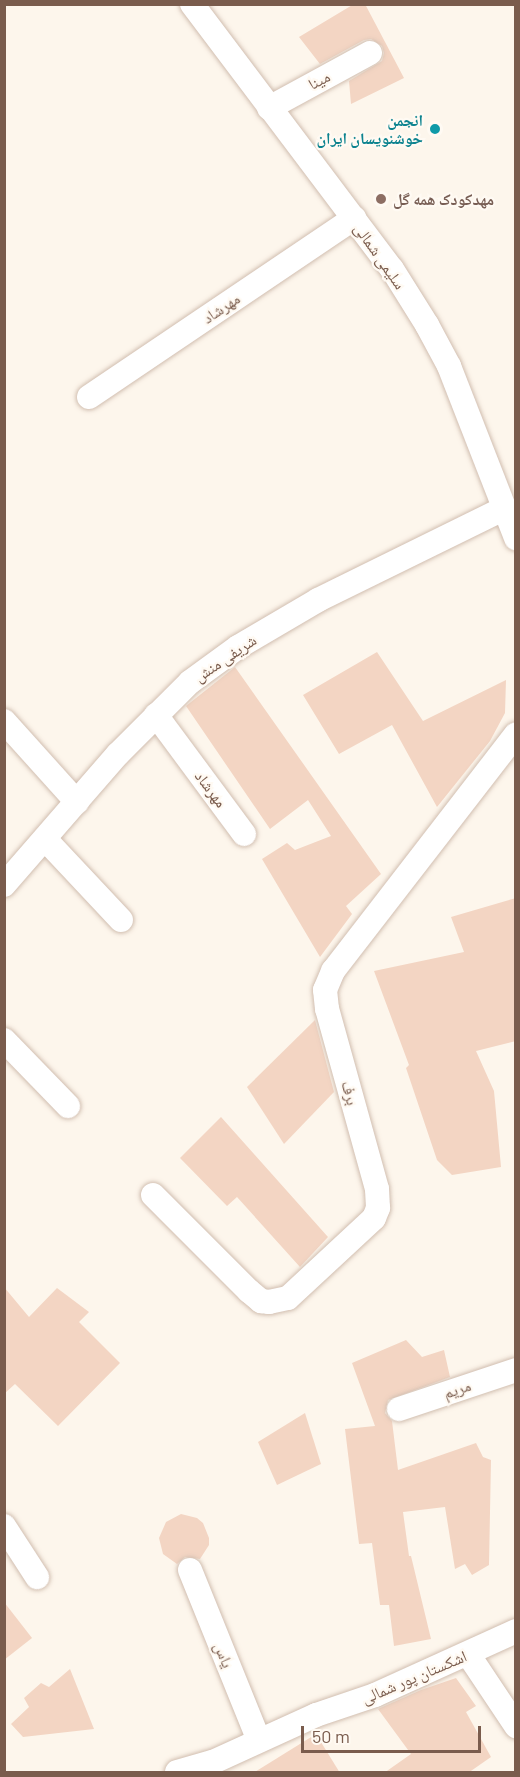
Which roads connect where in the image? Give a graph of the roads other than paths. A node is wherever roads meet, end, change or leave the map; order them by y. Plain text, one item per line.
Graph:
1 (192, 4) edge
2 (370, 53) dead end
3 (268, 108) junction
4 (354, 218) junction
5 (89, 397) dead end
6 (505, 508) junction
7 (516, 538) edge
8 (156, 715) junction
9 (4, 721) edge
10 (516, 734) edge
11 (77, 802) junction
12 (244, 834) dead end
13 (45, 839) junction
14 (4, 885) edge
15 (121, 920) dead end
16 (4, 1040) edge
17 (68, 1106) dead end
18 (153, 1195) dead end
19 (516, 1370) edge
20 (399, 1409) dead end
21 (4, 1526) edge
22 (190, 1570) dead end
23 (37, 1577) dead end
24 (516, 1631) edge
25 (468, 1654) junction
26 (516, 1726) edge
27 (259, 1741) junction
28 (214, 1767) edge
29 (177, 1773) edge

1 - 3 street, سلیمی شمالی
2 - 3 street, مینا
3 - 4 street, سلیمی شمالی
4 - 5 street, مهرشاد
4 - 6 street, سلیمی شمالی
6 - 7 street, سلیمی شمالی
6 - 8 street, شریفی منش
8 - 11 street, شریفی منش
8 - 12 street, مهرشاد
9 - 11 street
10 - 18 street, برف
11 - 13 street, شریفی منش
13 - 14 street, شریفی منش
13 - 15 street
16 - 17 street
19 - 20 street, مریم
21 - 23 street
22 - 27 street, یاس
24 - 25 street, اشکستان پور شمالی
25 - 26 street
25 - 27 street, اشکستان پور شمالی
27 - 28 street, اشکستان پور شمالی
28 - 29 street, اشکستان پور شمالی

